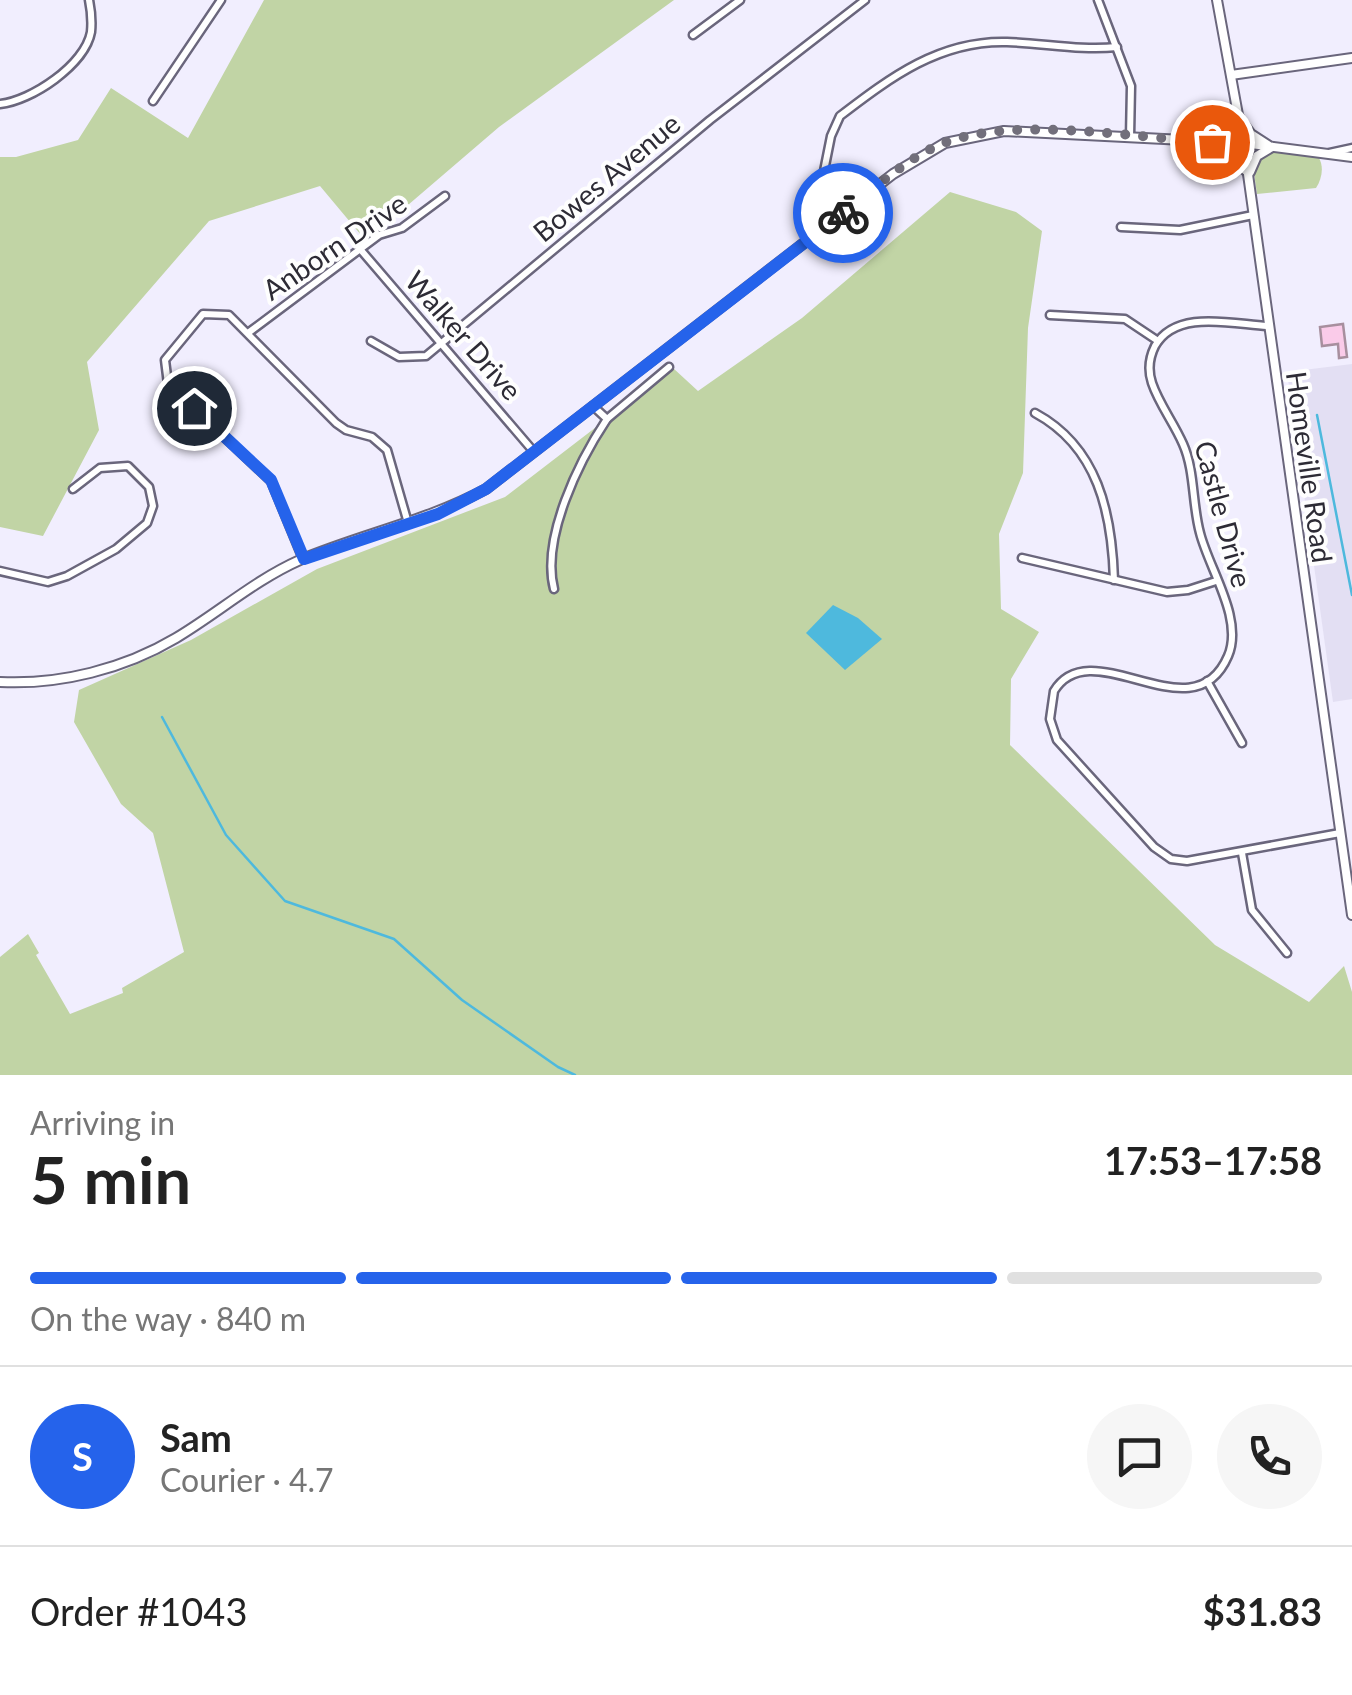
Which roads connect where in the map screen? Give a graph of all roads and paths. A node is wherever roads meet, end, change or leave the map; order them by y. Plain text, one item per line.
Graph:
1 (90, 0) edge
2 (221, 0) edge
3 (740, 0) edge
4 (866, 0) edge
5 (1098, 0) edge
6 (1218, 0) edge
7 (693, 36) dead end
8 (1117, 47) junction
9 (1352, 58) edge
10 (1232, 76) junction
11 (154, 101) dead end
12 (0, 104) edge
13 (1239, 117) junction
14 (1130, 137) junction
15 (1212, 142) junction
16 (1243, 143) junction
17 (1272, 146) junction
18 (1352, 148) edge
19 (1328, 153) junction
20 (1352, 156) edge
21 (1248, 178) junction
22 (445, 196) dead end
23 (1253, 215) junction
24 (838, 218) junction
25 (1121, 228) dead end
26 (360, 249) junction
27 (1050, 314) dead end
28 (1267, 326) junction
29 (248, 334) junction
30 (371, 341) dead end
31 (1158, 341) junction
32 (443, 344) junction
33 (669, 366) dead end
34 (593, 406) junction
35 (1035, 413) dead end
36 (607, 419) junction
37 (534, 452) junction
38 (73, 489) dead end
39 (409, 524) junction
40 (1022, 558) dead end
41 (304, 559) junction
42 (0, 571) edge
43 (1114, 580) junction
44 (1216, 580) junction
45 (554, 589) dead end
46 (1206, 681) junction
47 (0, 682) edge
48 (1242, 742) dead end
49 (1340, 833) junction
50 (1242, 853) junction
51 (1352, 915) edge
52 (1287, 953) dead end

1 - 12 street
2 - 11 street
3 - 7 street
4 - 32 street, Bowes Avenue
5 - 8 street
6 - 10 street, Homeville Road
8 - 14 street
8 - 24 street
9 - 10 street
10 - 13 street, Homeville Road
13 - 15 street
13 - 16 street, Homeville Road
13 - 17 street
14 - 15 street
14 - 24 street
15 - 16 street
15 - 21 street
16 - 17 street
16 - 21 street, Homeville Road
17 - 19 street
17 - 21 street
18 - 19 street
19 - 20 street
21 - 23 street, Homeville Road
22 - 26 street, Anborn Drive
23 - 25 street
23 - 28 street, Homeville Road
24 - 34 street
26 - 29 street, Anborn Drive
26 - 32 street, Walker Drive
27 - 31 street
28 - 31 street
28 - 49 street, Homeville Road
29 - 39 street
29 - 41 street
30 - 32 street, Bowes Avenue
31 - 44 street, Castle Drive
32 - 37 street, Walker Drive
33 - 36 street
34 - 36 street
34 - 37 street
35 - 43 street
36 - 45 street
37 - 39 street
38 - 42 street
39 - 41 street
40 - 43 street
41 - 47 street
43 - 44 street
44 - 46 street, Castle Drive
46 - 48 street
46 - 50 street
49 - 50 street
49 - 51 street, Homeville Road
50 - 52 street

